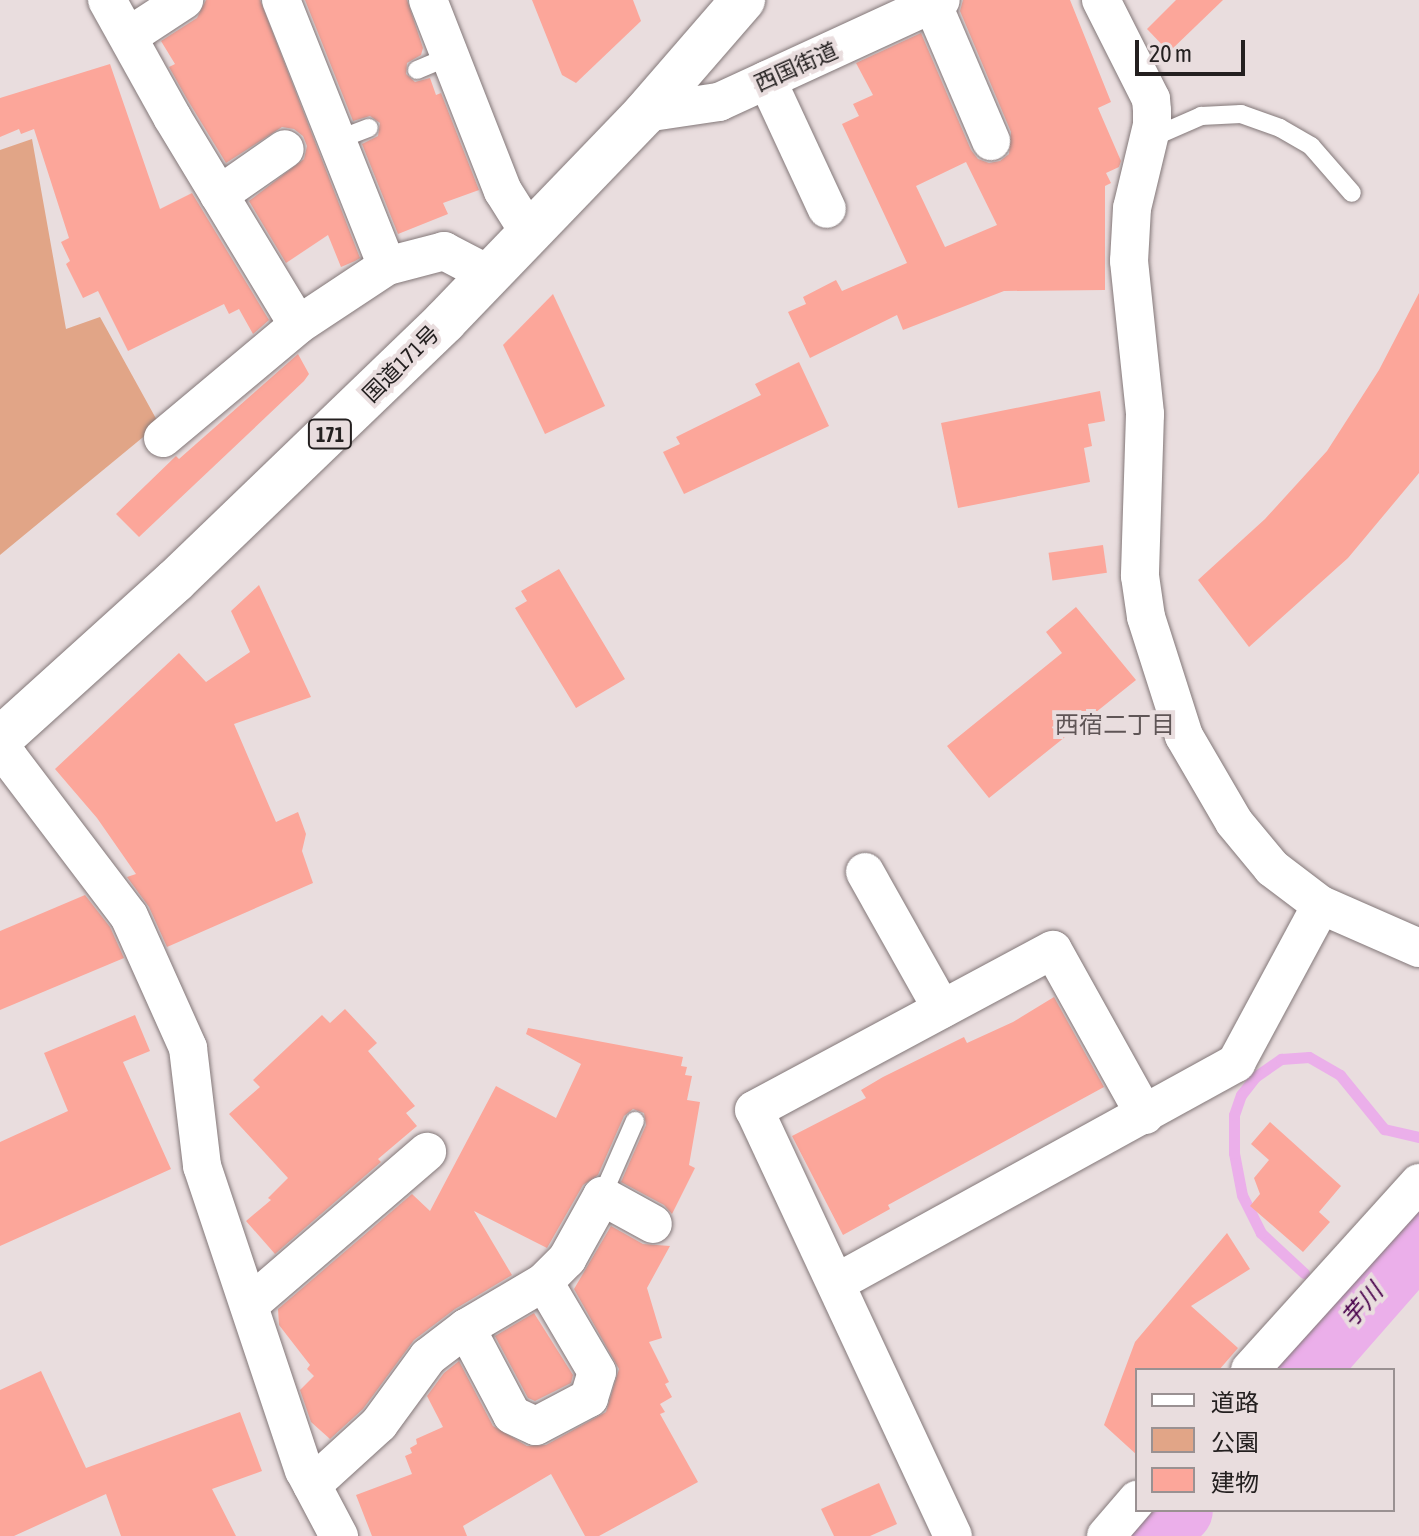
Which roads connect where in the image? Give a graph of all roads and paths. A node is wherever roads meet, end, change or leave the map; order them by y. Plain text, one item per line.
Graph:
1 (107, 0) edge
2 (184, 0) edge
3 (281, 0) edge
4 (428, 0) edge
5 (743, 0) edge
6 (1101, 0) edge
7 (937, 2) edge
8 (129, 36) junction
9 (767, 80) junction
10 (645, 113) junction
11 (1148, 139) junction
12 (991, 141) dead end
13 (285, 149) dead end
14 (1352, 193) dead end
15 (219, 195) junction
16 (827, 209) dead end
17 (530, 234) junction
18 (387, 266) junction
19 (490, 275) junction
20 (298, 325) junction
21 (163, 438) dead end
22 (0, 739) edge
23 (0, 752) edge
24 (865, 872) dead end
25 (1321, 905) junction
26 (1419, 948) edge
27 (942, 1009) junction
28 (1145, 1115) junction
29 (635, 1121) dead end
30 (427, 1152) dead end
31 (1419, 1183) edge
32 (602, 1196) junction
33 (653, 1224) dead end
34 (544, 1282) junction
35 (836, 1283) junction
36 (249, 1305) junction
37 (466, 1328) junction
38 (1252, 1368) edge
39 (312, 1485) junction
40 (1135, 1502) edge
41 (339, 1536) edge
42 (953, 1536) edge
43 (1106, 1536) edge

1 - 8 street
2 - 8 street
3 - 18 street
4 - 17 street
5 - 10 highway, 国道171号 / 171
6 - 11 street
7 - 9 street, 西国街道
7 - 12 street
8 - 15 street
9 - 10 street, 西国街道
9 - 16 street
10 - 17 highway, 国道171号 / 171
11 - 14 lane
11 - 25 street
13 - 15 street
15 - 20 street
17 - 19 highway, 国道171号 / 171
18 - 19 street
18 - 20 street
19 - 22 highway, 国道171号 / 171
20 - 21 street
23 - 36 street
24 - 27 street
25 - 26 street
25 - 28 street
27 - 28 street
27 - 35 street
28 - 35 street
29 - 32 lane
30 - 36 street
31 - 38 street
32 - 33 street
32 - 34 street
34 - 37 street
34 - 37 street
35 - 42 street
36 - 39 street
37 - 39 street
39 - 41 street
40 - 43 street

